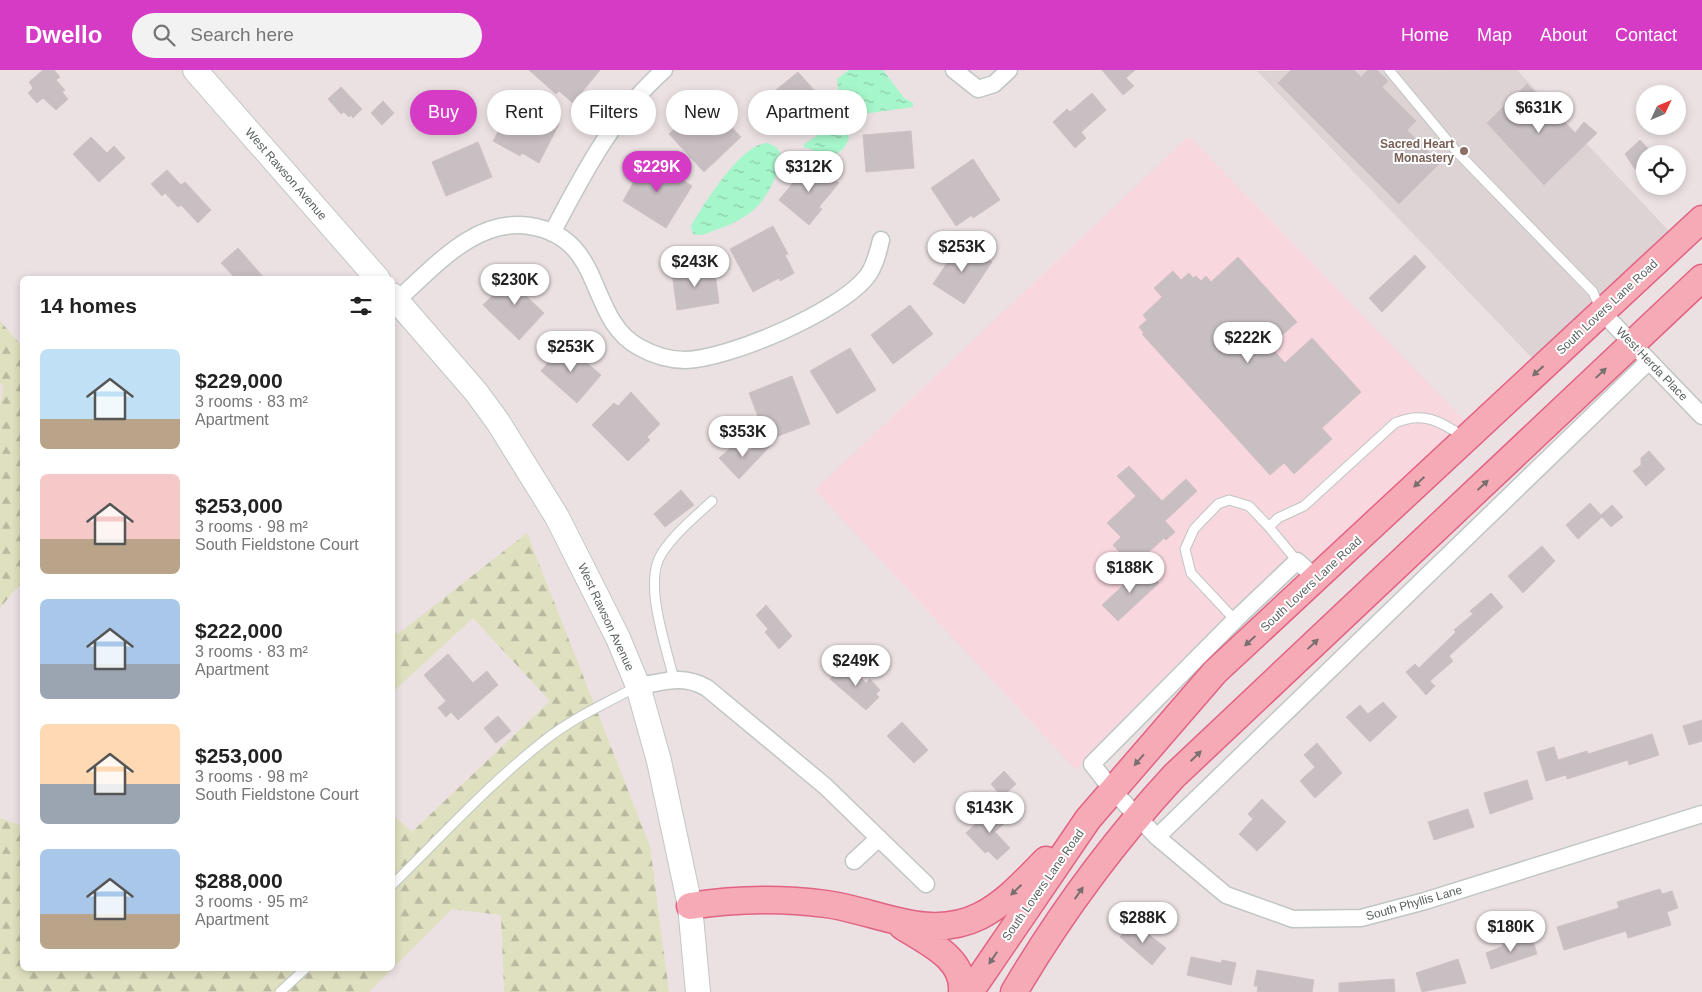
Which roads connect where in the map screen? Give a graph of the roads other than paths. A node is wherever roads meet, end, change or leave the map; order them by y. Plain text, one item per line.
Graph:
1 (195, 70) edge
2 (664, 70) edge
3 (954, 70) edge
4 (1010, 70) edge
5 (1389, 70) edge
6 (1702, 219) edge
7 (552, 233) junction
8 (881, 240) dead end
9 (375, 276) edge
10 (1702, 278) edge
11 (395, 298) edge
12 (1602, 312) junction
13 (1640, 352) junction
14 (1702, 416) edge
15 (1465, 438) junction
16 (712, 501) dead end
17 (1269, 527) junction
18 (1298, 561) junction
19 (1317, 579) junction
20 (1235, 620) junction
21 (674, 680) junction
22 (638, 686) junction
23 (1125, 803) junction
24 (1702, 814) edge
25 (1088, 819) junction
26 (1157, 837) junction
27 (878, 838) junction
28 (854, 861) dead end
29 (395, 882) edge
30 (926, 884) dead end
31 (690, 906) junction
32 (898, 923) junction
33 (303, 971) edge
34 (280, 992) edge
35 (698, 992) edge
36 (962, 992) edge
37 (970, 992) edge
38 (1014, 992) edge

1 - 9 street, West Rawson Avenue
2 - 7 street
3 - 4 street
5 - 12 lane
6 - 12 main road, South Lovers Lane Road
7 - 8 street
7 - 11 street
10 - 13 main road, South Lovers Lane Road
11 - 22 street, West Rawson Avenue
12 - 13 street, West Herda Place
12 -> 15 main road, South Lovers Lane Road
13 - 14 street, West Herda Place
23 -> 13 main road, South Lovers Lane Road
13 - 26 street
15 - 17 lane
15 -> 19 main road, South Lovers Lane Road
16 - 21 lane
17 - 18 lane
17 - 20 lane
18 - 19 street
18 - 20 street
19 -> 23 main road, South Lovers Lane Road
20 - 23 street, South Phyllis Lane
21 - 22 street
21 - 27 street
22 - 29 lane
22 - 31 street, West Rawson Avenue
23 - 25 main road, South Lovers Lane Road
23 - 26 street, South Phyllis Lane
38 -> 23 main road, South Lovers Lane Road
24 - 26 street, South Phyllis Lane
25 -> 32 main road
25 -> 37 main road, South Lovers Lane Road
27 - 28 street
27 - 30 street
31 - 32 main road
31 - 35 street, West Rawson Avenue
32 - 36 main road
33 - 34 lane

